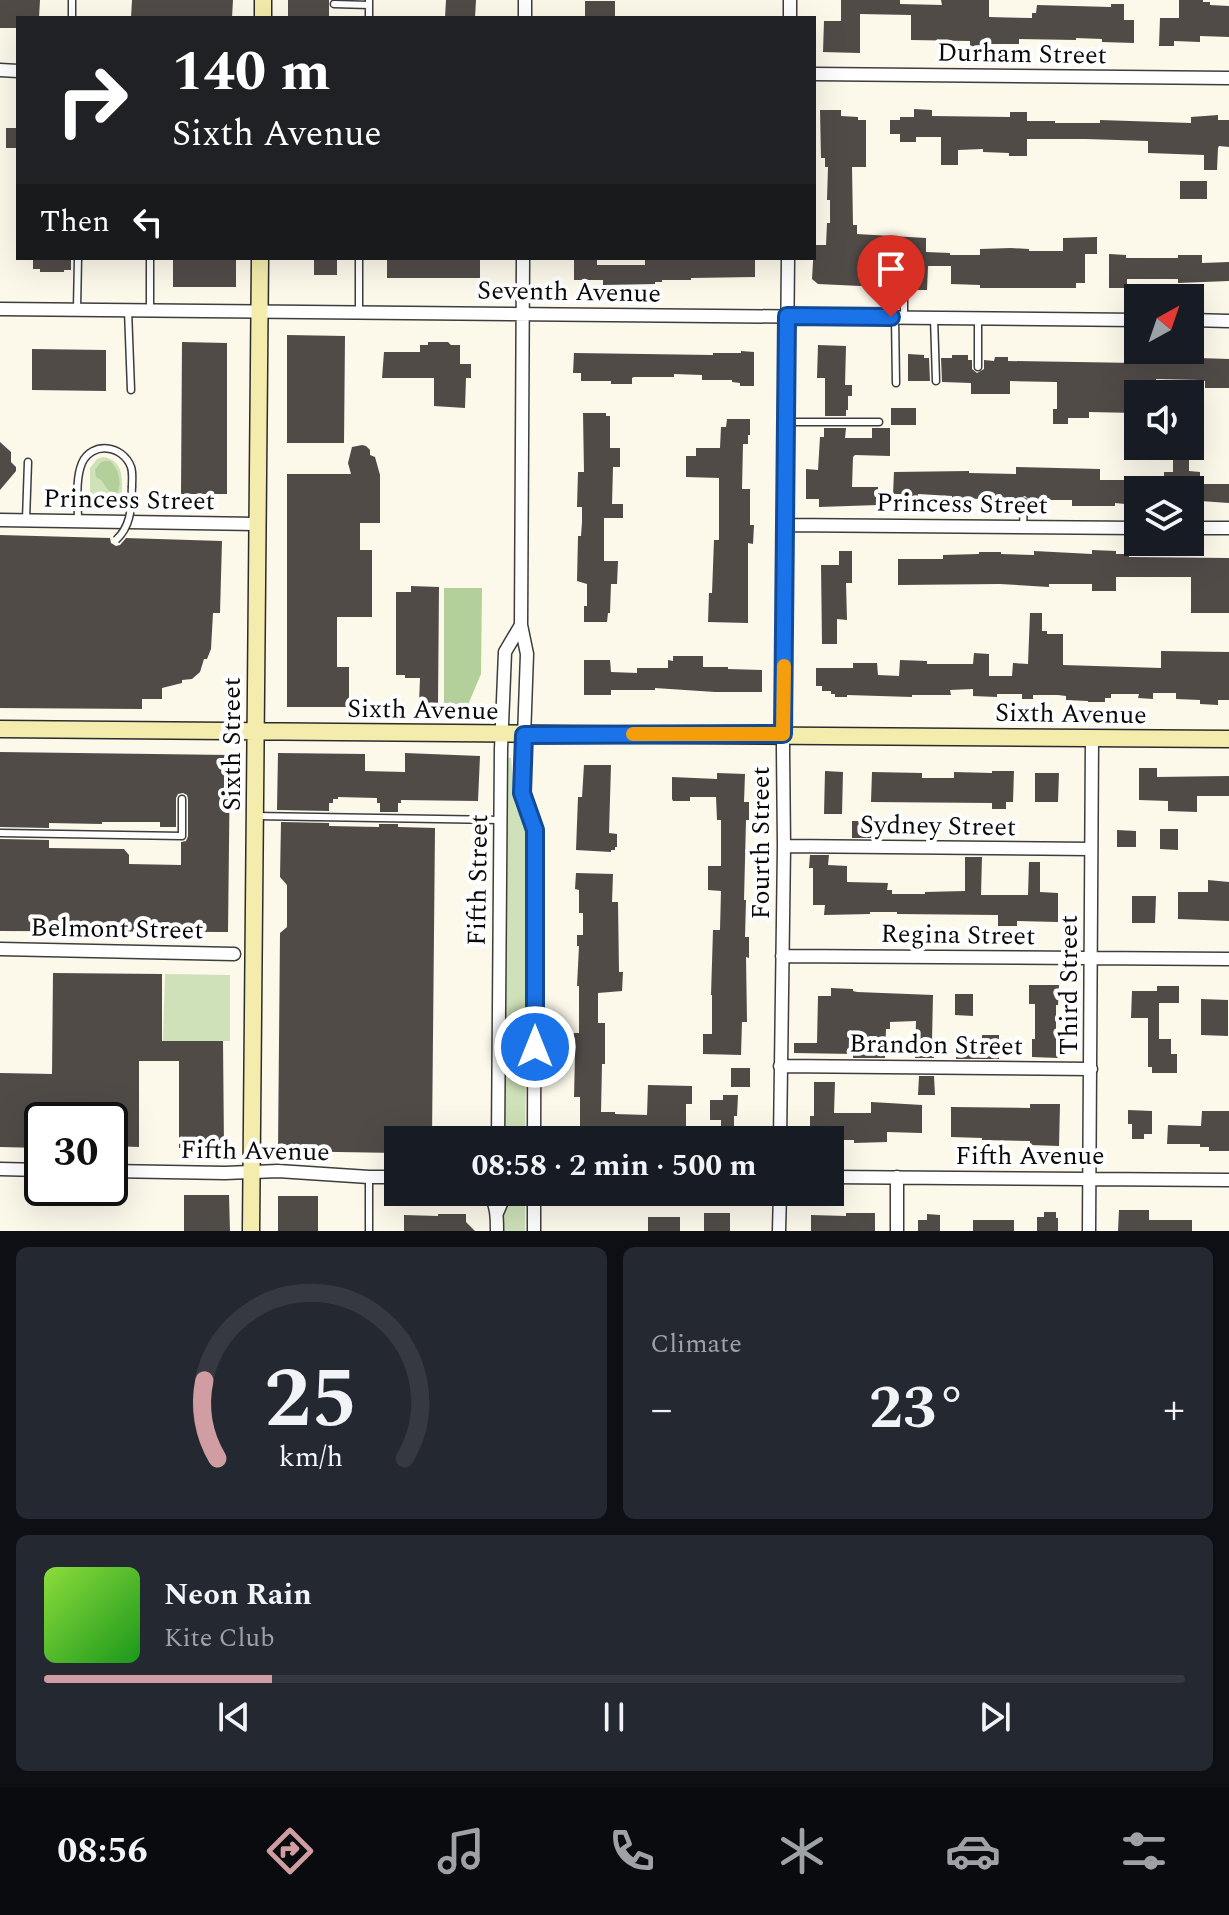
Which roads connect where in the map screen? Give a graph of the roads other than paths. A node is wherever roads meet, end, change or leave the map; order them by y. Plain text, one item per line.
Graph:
1 (369, 2) edge
2 (334, 4) dead end
3 (816, 74) edge
4 (1229, 78) edge
5 (78, 260) edge
6 (150, 260) edge
7 (260, 260) edge
8 (359, 260) edge
9 (523, 260) edge
10 (788, 260) edge
11 (891, 265) dead end
12 (904, 266) dead end
13 (0, 309) edge
14 (77, 309) junction
15 (128, 310) junction
16 (150, 310) junction
17 (259, 311) junction
18 (359, 312) junction
19 (522, 314) junction
20 (787, 316) junction
21 (897, 317) junction
22 (934, 317) junction
23 (978, 318) junction
24 (1124, 320) edge
25 (1204, 320) edge
26 (1229, 321) edge
27 (978, 367) dead end
28 (936, 381) dead end
29 (896, 383) dead end
30 (131, 390) dead end
31 (786, 422) junction
32 (879, 422) dead end
33 (28, 462) dead end
34 (1024, 502) dead end
35 (0, 520) edge
36 (26, 520) junction
37 (78, 521) junction
38 (257, 524) junction
39 (785, 525) junction
40 (1023, 527) junction
41 (1124, 528) edge
42 (1204, 528) edge
43 (1229, 528) edge
44 (116, 540) dead end
45 (521, 625) junction
46 (0, 729) edge
47 (256, 731) junction
48 (783, 734) junction
49 (502, 735) junction
50 (524, 735) junction
51 (1092, 738) junction
52 (1229, 739) edge
53 (182, 799) dead end
54 (255, 816) junction
55 (501, 820) junction
56 (0, 833) edge
57 (784, 846) junction
58 (1091, 849) junction
59 (0, 949) edge
60 (234, 954) dead end
61 (782, 956) junction
62 (1091, 958) junction
63 (1229, 959) edge
64 (780, 1066) junction
65 (1091, 1069) junction
66 (498, 1126) edge
67 (534, 1126) edge
68 (780, 1126) edge
69 (0, 1169) edge
70 (24, 1170) edge
71 (128, 1171) edge
72 (252, 1172) junction
73 (369, 1177) junction
74 (384, 1177) edge
75 (844, 1177) edge
76 (897, 1177) junction
77 (1090, 1179) junction
78 (1229, 1180) edge
79 (495, 1206) edge
80 (500, 1206) edge
81 (534, 1206) edge
82 (780, 1206) edge
83 (497, 1213) junction
84 (251, 1231) edge
85 (369, 1231) edge
86 (497, 1231) edge
87 (534, 1231) edge
88 (779, 1231) edge
89 (897, 1231) edge
90 (1089, 1231) edge

1 - 2 lane
3 - 4 street, Durham Street
5 - 14 lane
6 - 16 lane
7 - 17 street, Sixth Street
8 - 18 lane
9 - 19 street, Fifth Street
10 - 20 street, Fourth Street
11 - 21 lane
12 - 21 lane
13 - 14 street, Seventh Avenue
14 - 15 street, Seventh Avenue
15 - 16 street, Seventh Avenue
15 - 30 lane
16 - 17 street, Seventh Avenue
17 - 18 street, Seventh Avenue
17 - 38 street, Sixth Street
18 - 19 street, Seventh Avenue
19 - 20 street, Seventh Avenue
19 - 45 street, Fifth Street
20 - 21 street, Seventh Avenue
20 - 31 street, Fourth Street
21 - 22 street, Seventh Avenue
21 - 29 lane
22 - 23 street, Seventh Avenue
22 - 28 lane
23 - 24 street, Seventh Avenue
23 - 27 lane
25 - 26 street
31 - 32 lane
31 - 39 street, Fourth Street
33 - 36 lane
34 - 40 lane
35 - 36 street, Princess Street
36 - 37 street, Princess Street
37 - 38 street, Princess Street
37 - 44 lane, bridge
38 - 47 street, Sixth Street
39 - 40 street, Princess Street
39 - 48 street, Fourth Street
40 - 41 street, Princess Street
42 - 43 street
45 - 49 street, Fifth Street
45 - 50 street, Fifth Street
46 - 47 street, Sixth Avenue
47 - 49 street, Sixth Avenue
47 - 54 street, Sixth Street
48 - 50 street, Sixth Avenue
48 - 51 street, Sixth Avenue
48 - 57 street, Fourth Street
49 - 50 street, Sixth Avenue
49 - 55 street, Fifth Street
50 - 67 street, Fifth Street
51 - 52 street, Sixth Avenue
51 - 58 street, Third Street
53 - 56 lane
54 - 55 lane
54 - 72 street, Sixth Street
55 - 66 street, Fifth Street
57 - 58 street, Sydney Street
57 - 61 street, Fourth Street
58 - 62 street, Third Street
59 - 60 street, Belmont Street
61 - 62 street, Regina Street
61 - 64 street, Fourth Street
62 - 63 street, Regina Street
62 - 65 street, Third Street
64 - 65 street, Brandon Street
64 - 68 street, Fourth Street
65 - 77 street, Third Street
69 - 70 street
71 - 72 street, Fifth Avenue
72 - 73 street, Fifth Avenue
72 - 84 street, Sixth Street
73 - 74 street, Fifth Avenue
73 - 85 lane
75 - 76 street, Fifth Avenue
76 - 77 street, Fifth Avenue
76 - 89 street
77 - 78 street, Fifth Avenue
77 - 90 street, Third Street
79 - 83 street
80 - 83 street
81 - 87 street
82 - 88 street
83 - 86 street

